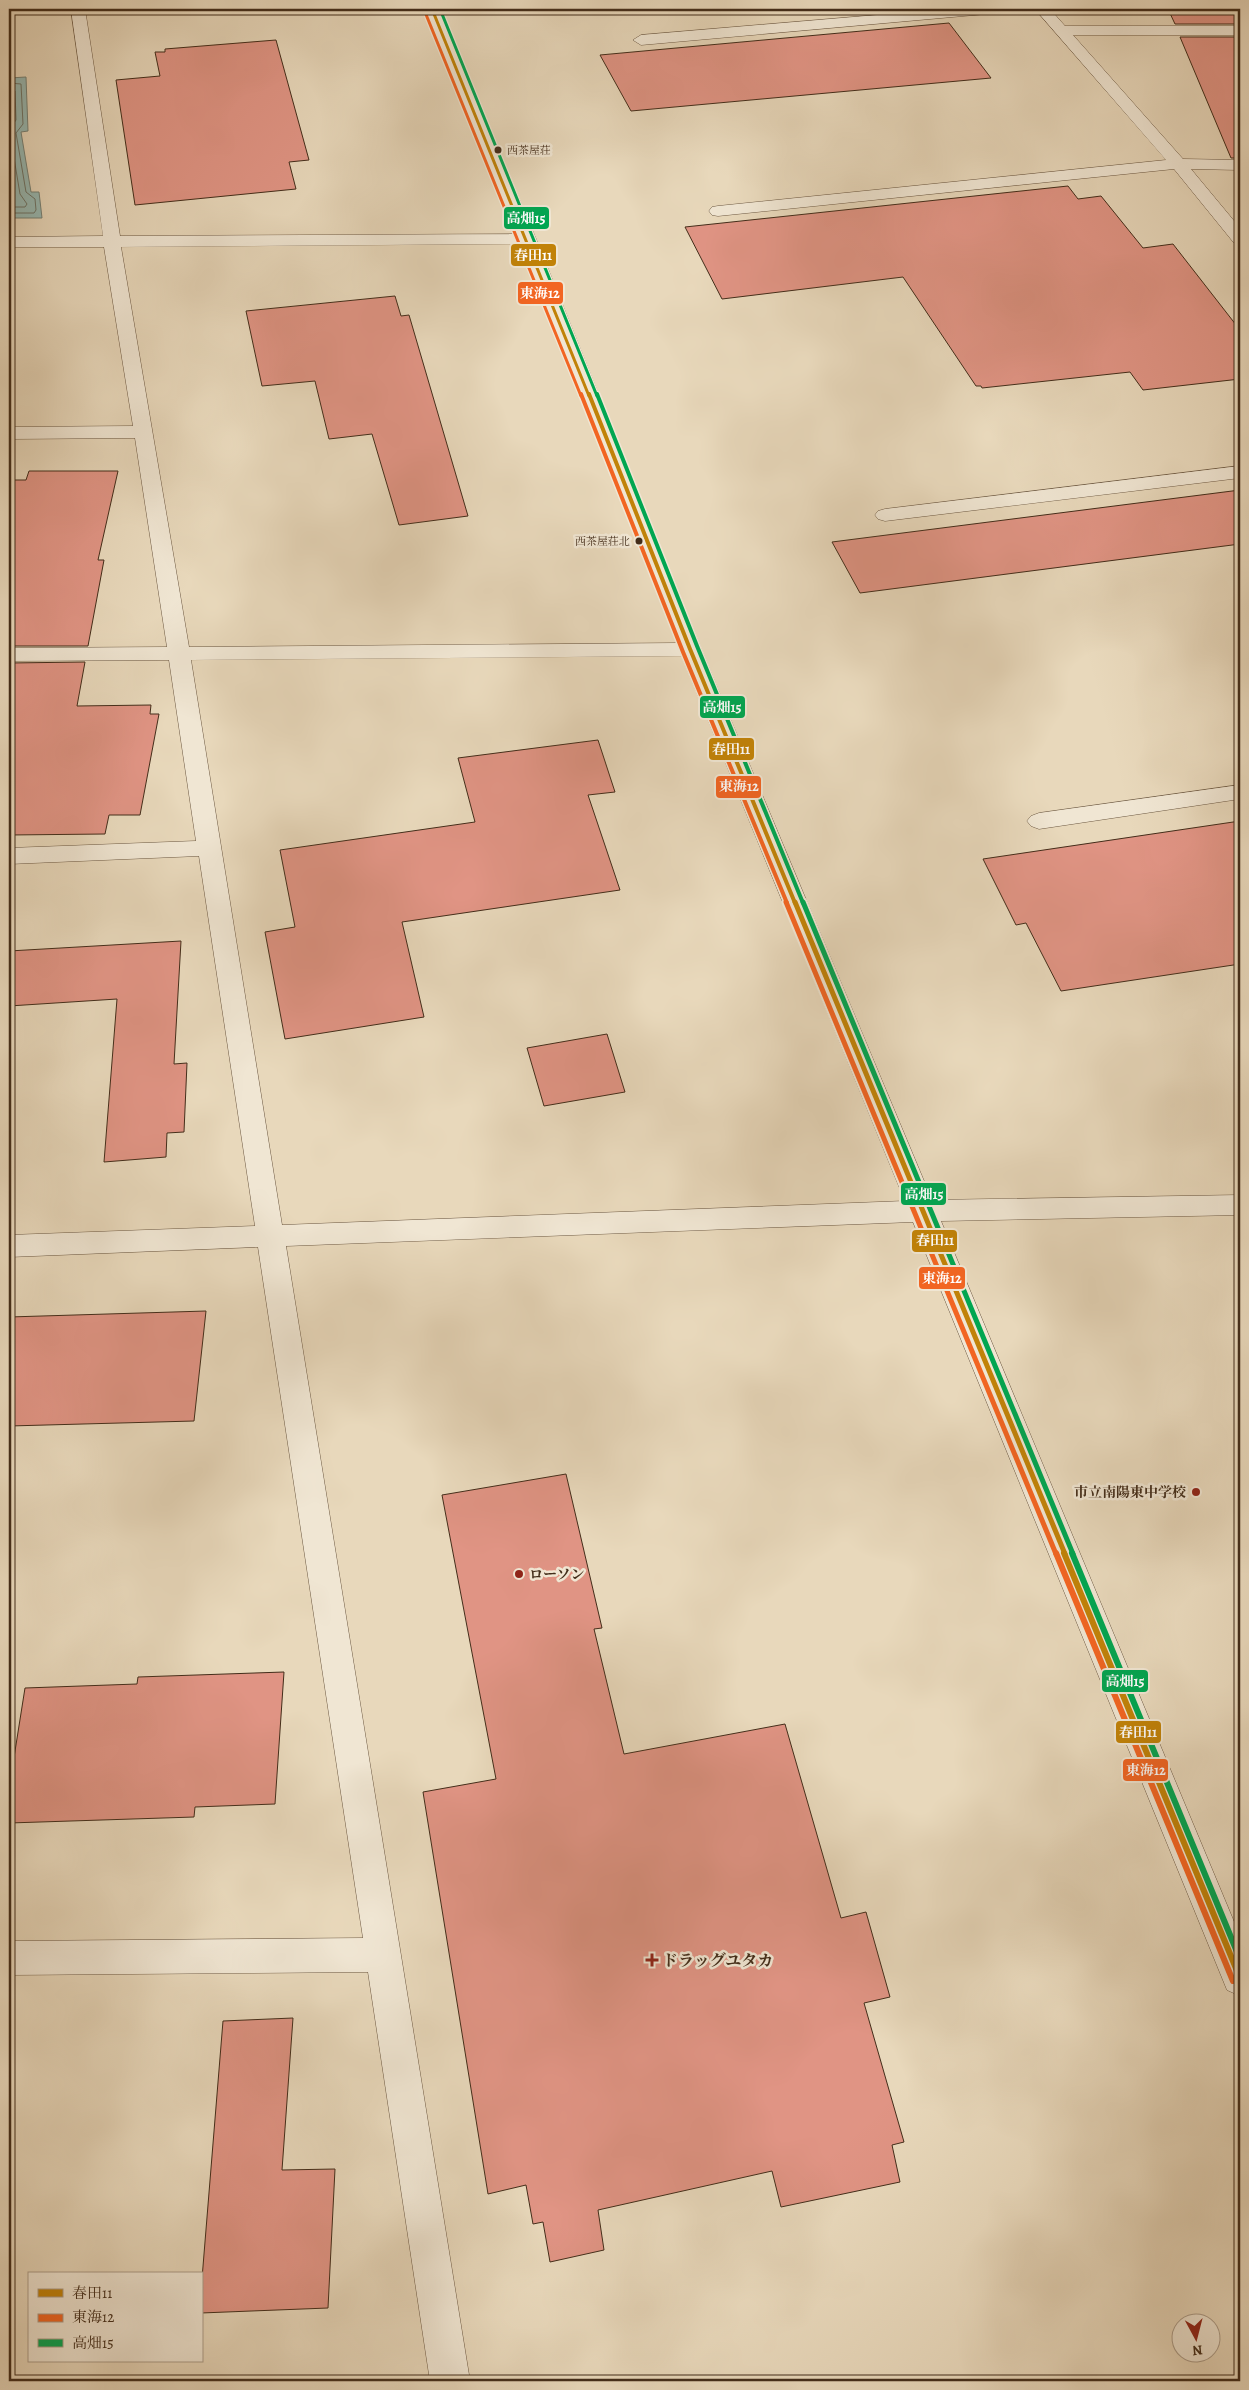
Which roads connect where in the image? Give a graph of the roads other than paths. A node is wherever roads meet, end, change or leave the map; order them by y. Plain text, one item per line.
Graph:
1 (78, 9) edge
2 (432, 9) edge
3 (997, 9) edge
4 (1042, 9) edge
5 (1240, 30) edge
6 (1062, 31) junction
7 (641, 40) dead end
8 (1178, 164) junction
9 (1240, 165) edge
10 (718, 211) dead end
11 (527, 239) junction
12 (1240, 239) edge
13 (9, 242) edge
14 (112, 242) junction
15 (144, 432) junction
16 (9, 433) edge
17 (1240, 472) edge
18 (885, 515) dead end
19 (690, 649) junction
20 (178, 652) junction
21 (9, 655) edge
22 (1240, 792) edge
23 (1039, 821) dead end
24 (209, 848) junction
25 (9, 856) edge
26 (1240, 1205) edge
27 (921, 1210) junction
28 (271, 1236) junction
29 (9, 1246) edge
30 (383, 1955) junction
31 (9, 1958) edge
32 (1240, 1978) edge
33 (450, 2381) edge

1 - 14 street
2 - 11 street
3 - 7 street
4 - 6 street
5 - 6 street
6 - 8 street
8 - 9 street
8 - 10 street
8 - 12 street
11 - 14 street
11 - 19 street
13 - 14 street
14 - 15 street
15 - 16 street
15 - 20 street
17 - 18 street
19 - 20 street
19 - 27 street
20 - 21 street
20 - 24 street
22 - 23 street
24 - 25 street
24 - 28 street
26 - 27 street
27 - 28 street
27 - 32 street
28 - 29 street
28 - 30 street
30 - 31 street
30 - 33 street

